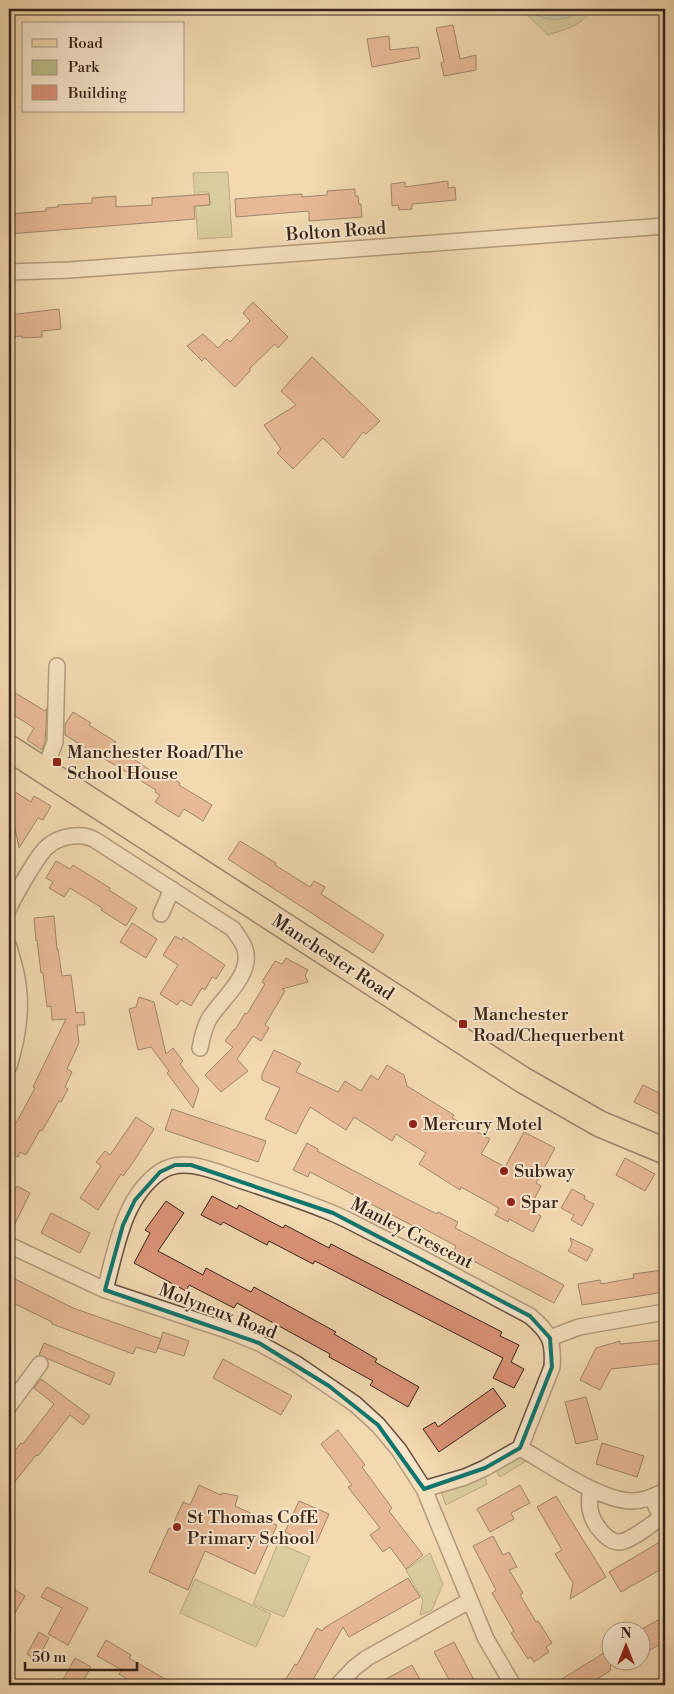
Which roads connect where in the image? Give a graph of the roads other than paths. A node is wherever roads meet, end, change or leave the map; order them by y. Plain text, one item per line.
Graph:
1 (665, 226) edge
2 (9, 272) edge
3 (57, 666) dead end
4 (9, 748) edge
5 (44, 771) junction
6 (172, 890) junction
7 (9, 908) edge
8 (161, 914) dead end
9 (9, 947) edge
10 (200, 1048) dead end
11 (9, 1066) edge
12 (665, 1151) edge
13 (9, 1245) edge
14 (105, 1290) junction
15 (665, 1312) edge
16 (550, 1338) junction
17 (40, 1364) dead end
18 (9, 1406) edge
19 (520, 1448) junction
20 (424, 1489) junction
21 (590, 1490) junction
22 (658, 1494) edge
23 (469, 1601) junction
24 (338, 1685) edge
25 (513, 1685) edge

1 - 2 street, Bolton Road
3 - 5 street
4 - 5 main road, Manchester Road
5 - 12 main road, Manchester Road
6 - 7 street
6 - 8 street
6 - 10 street
9 - 11 street
13 - 14 street, Molyneux Road
14 - 16 street, Manley Crescent
14 - 20 street, Molyneux Road
15 - 16 street
16 - 19 street
17 - 18 street
19 - 20 street
19 - 21 street
20 - 23 street, Molyneux Road
21 - 22 street
21 - 22 street
23 - 24 street
23 - 25 street, Molyneux Road

